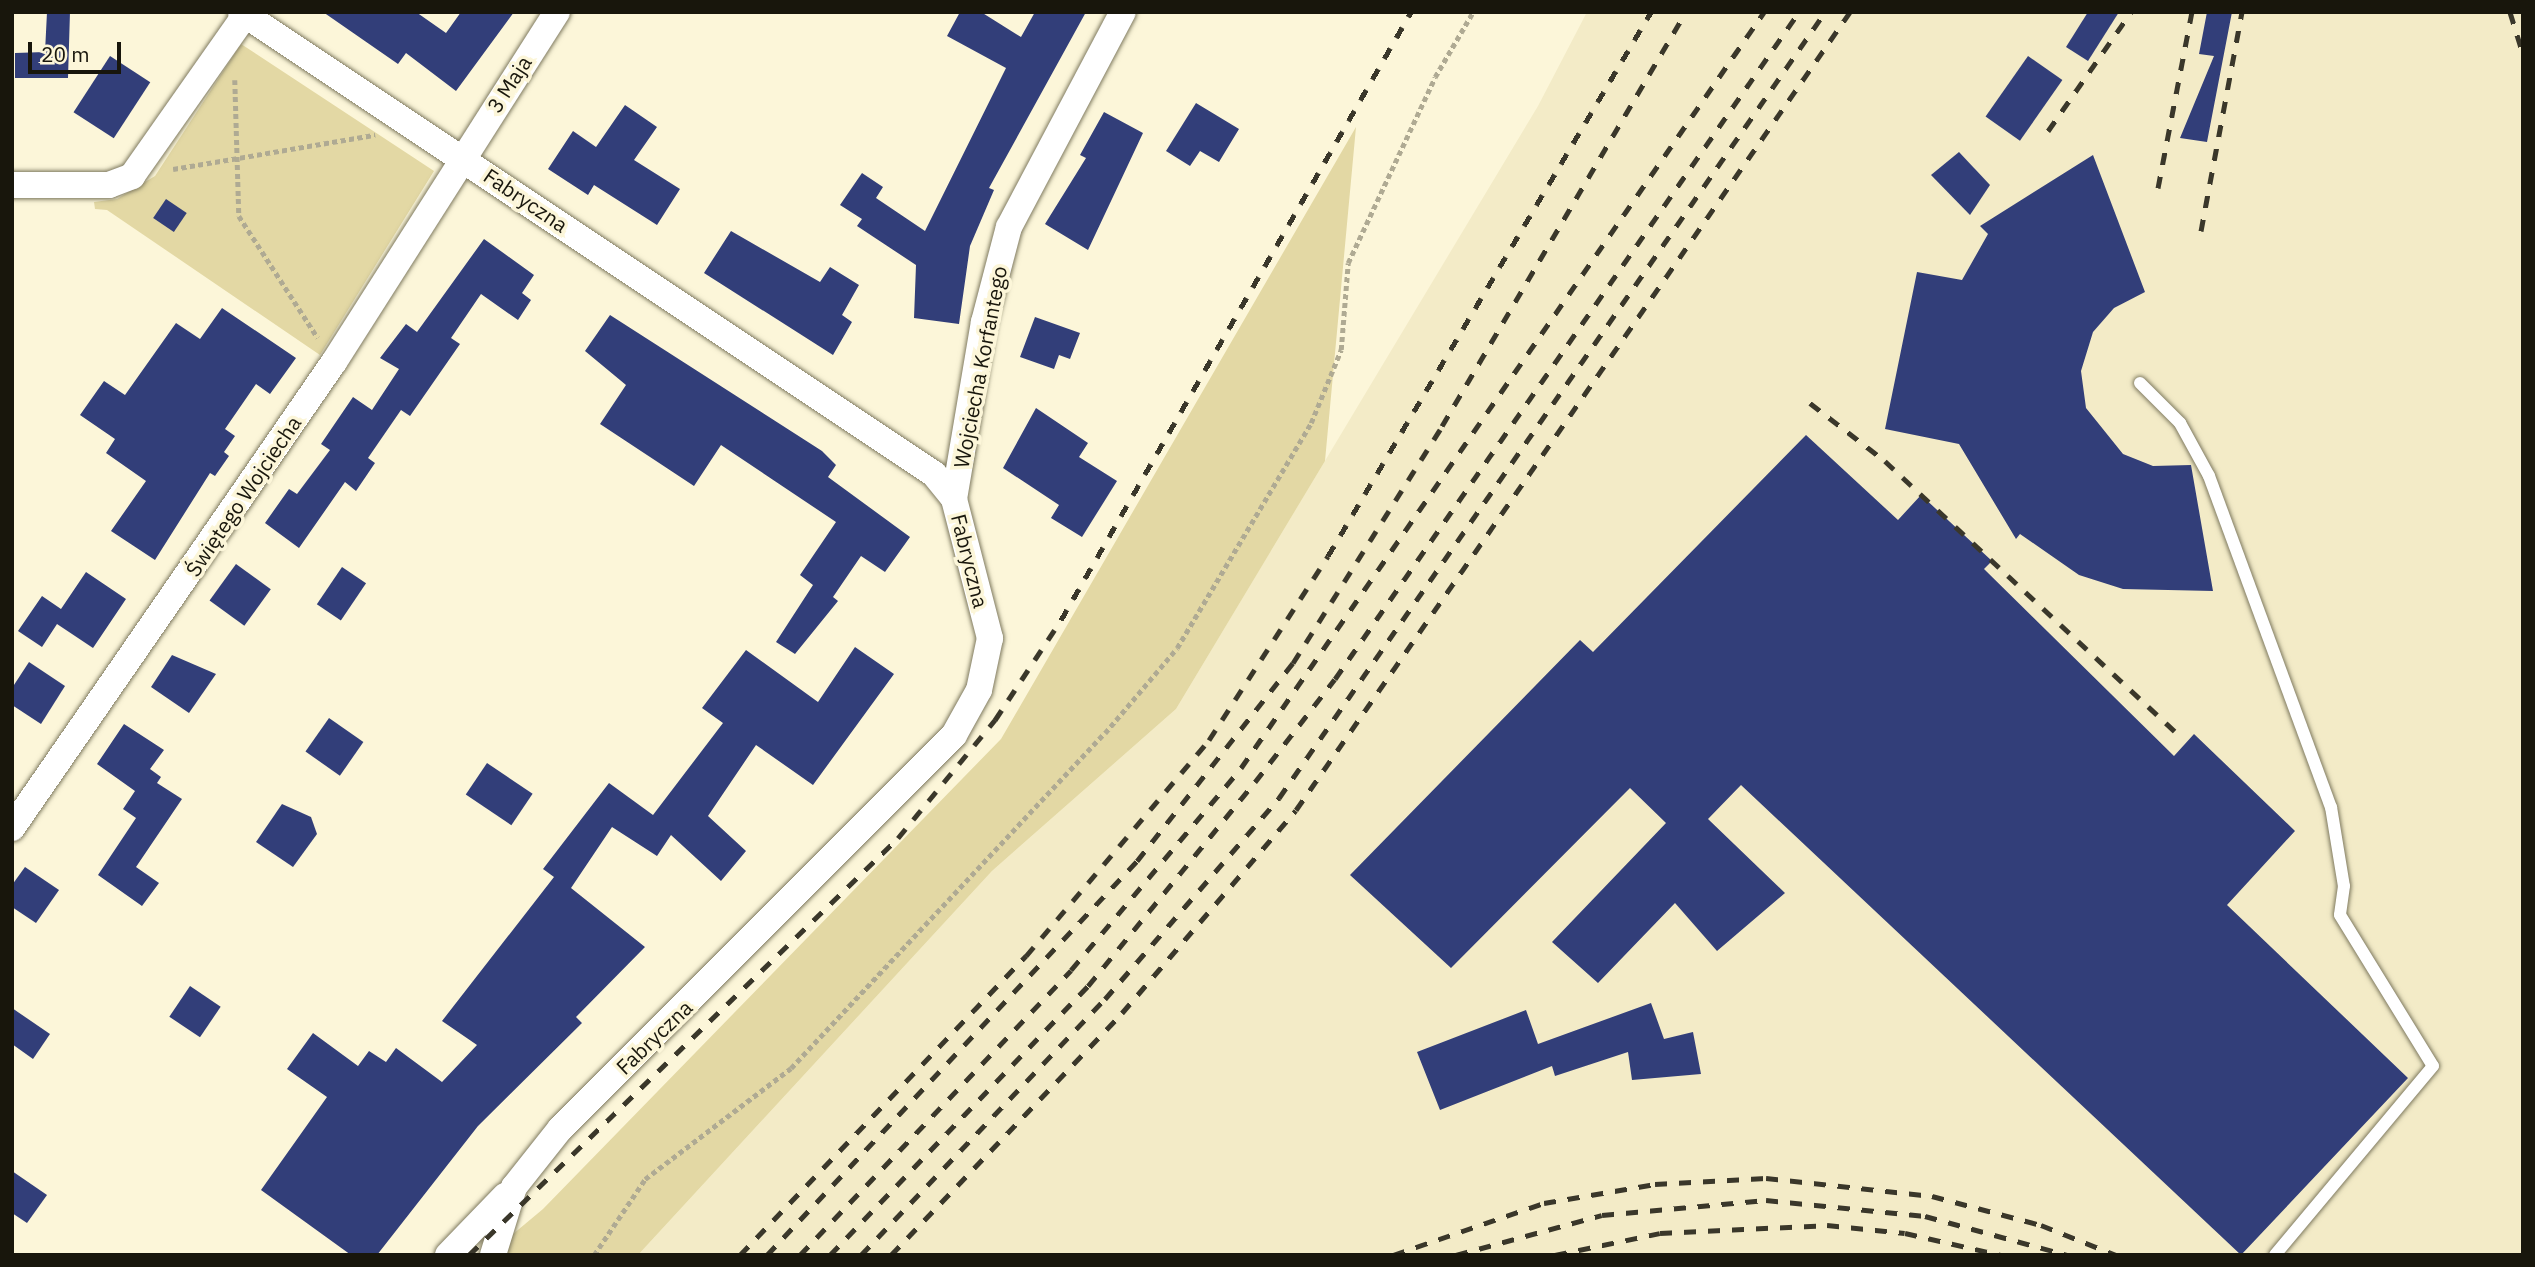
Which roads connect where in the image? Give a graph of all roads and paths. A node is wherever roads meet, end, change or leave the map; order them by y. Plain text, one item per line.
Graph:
1 (557, 12) edge
2 (1123, 12) edge
3 (1473, 12) edge
4 (240, 20) edge
5 (383, 133) dead end
6 (462, 156) junction
7 (236, 158) junction
8 (132, 176) junction
9 (12, 185) edge
10 (334, 362) junction
11 (2140, 383) dead end
12 (954, 499) junction
13 (12, 828) edge
14 (513, 1188) junction
15 (448, 1255) edge
16 (494, 1255) edge
17 (594, 1255) edge
18 (2275, 1255) edge

1 - 6 street, 3 Maja
2 - 12 street, Wojciecha Korfantego
3 - 17 path
4 - 6 street, Fabryczna
4 - 7 path
4 - 8 street
5 - 7 path
6 - 10 street, Świętego Wojciecha
6 - 12 street, Fabryczna
7 - 8 path
7 - 10 path
8 - 9 street
10 - 13 street, Świętego Wojciecha
11 - 18 lane
12 - 14 street, Fabryczna
14 - 15 street
14 - 16 street, Fabryczna

